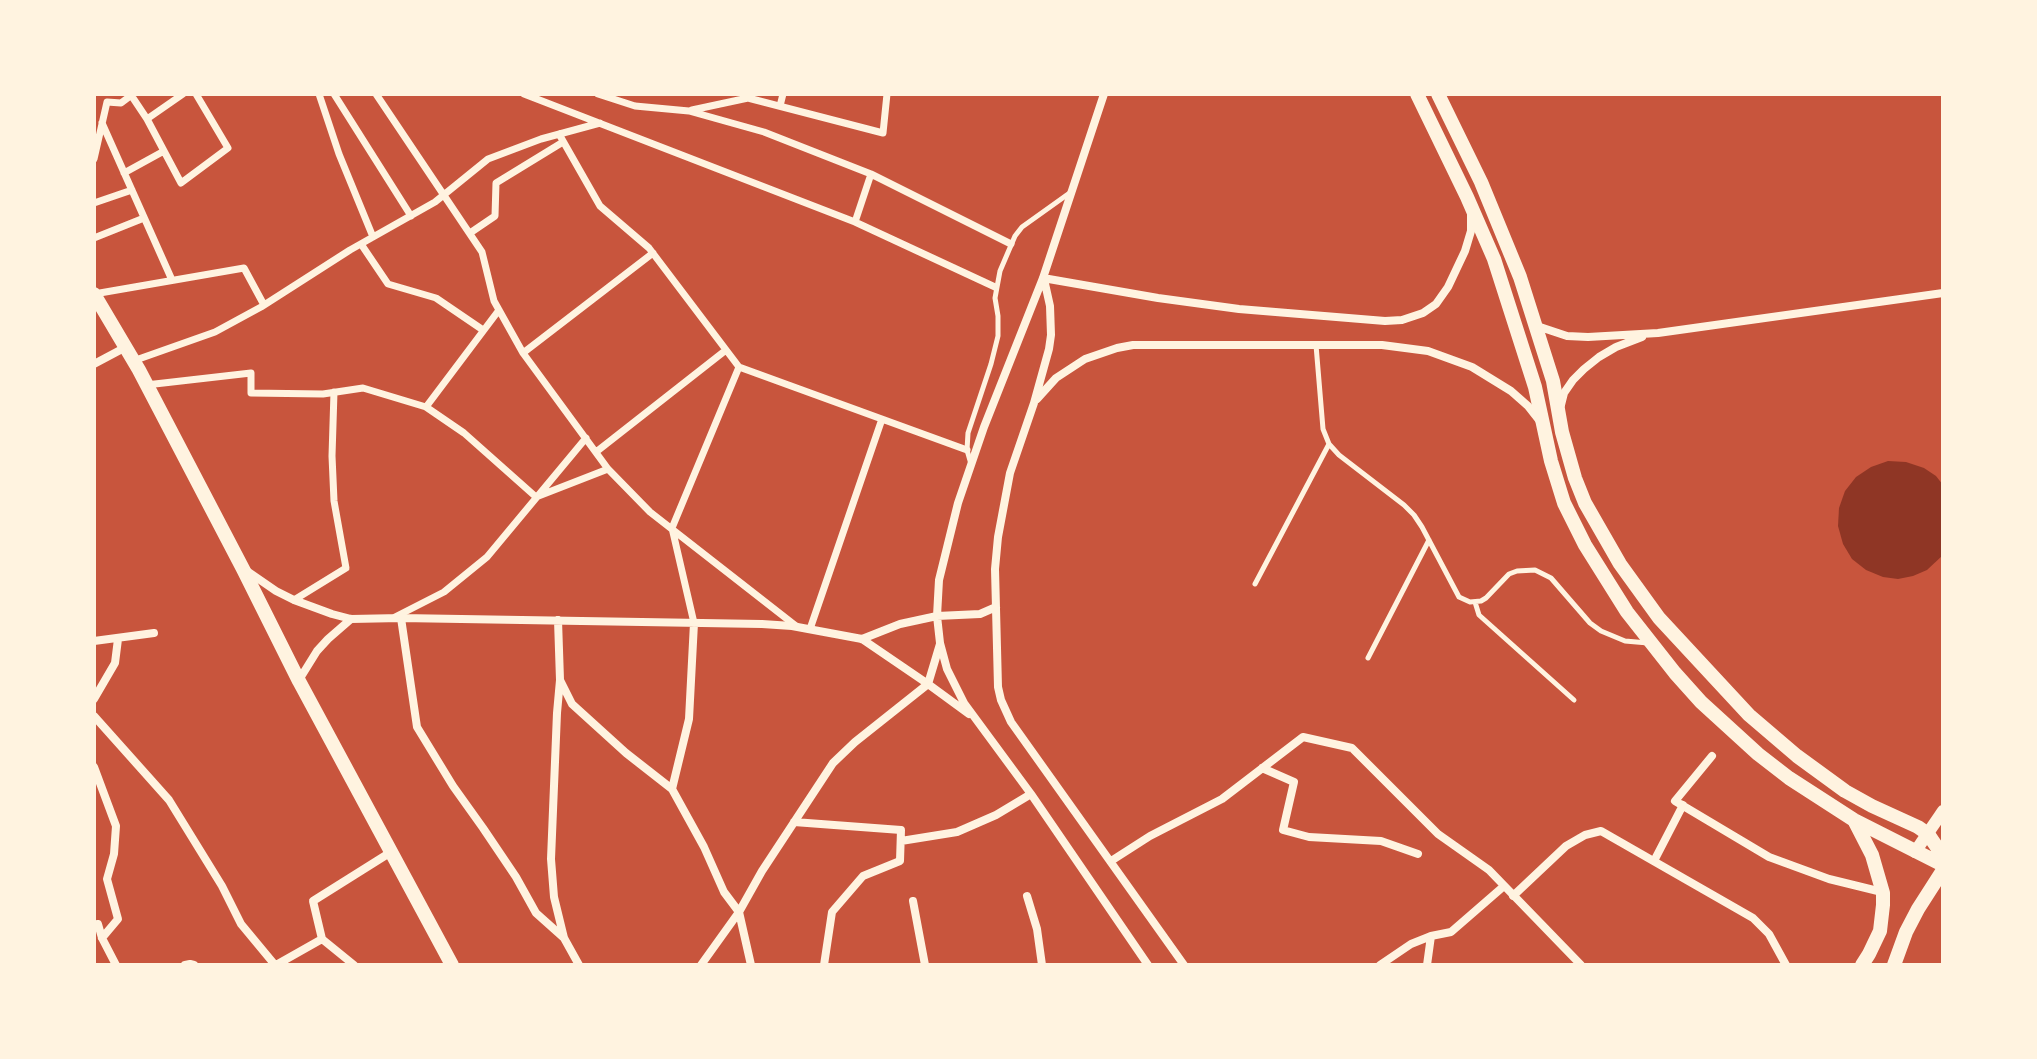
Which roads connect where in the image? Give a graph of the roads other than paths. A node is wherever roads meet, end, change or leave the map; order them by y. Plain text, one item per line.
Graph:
1 (183, 94) edge
2 (196, 94) edge
3 (319, 94) edge
4 (334, 94) edge
5 (376, 94) edge
6 (524, 94) edge
7 (598, 94) edge
8 (783, 94) edge
9 (887, 94) edge
10 (1104, 94) edge
11 (1417, 94) edge
12 (1438, 94) edge
13 (132, 95) edge
14 (780, 106) junction
15 (689, 111) junction
16 (94, 112) edge
17 (104, 114) junction
18 (147, 119) junction
19 (102, 123) junction
20 (600, 123) junction
21 (561, 138) junction
22 (164, 151) junction
23 (94, 159) edge
24 (124, 173) junction
25 (871, 174) junction
26 (132, 190) junction
27 (1072, 191) junction
28 (445, 194) junction
29 (1467, 197) junction
30 (94, 203) edge
31 (411, 216) junction
32 (144, 218) junction
33 (855, 222) junction
34 (470, 233) junction
35 (373, 237) junction
36 (94, 238) edge
37 (361, 244) junction
38 (1011, 244) junction
39 (653, 253) junction
40 (1043, 278) junction
41 (172, 280) junction
42 (995, 287) junction
43 (1943, 293) edge
44 (94, 294) edge
45 (264, 305) junction
46 (499, 310) junction
47 (1536, 326) junction
48 (483, 330) junction
49 (1658, 333) junction
50 (1316, 345) junction
51 (726, 350) junction
52 (523, 353) junction
53 (129, 354) junction
54 (94, 364) edge
55 (739, 367) junction
56 (146, 385) junction
57 (334, 392) junction
58 (1034, 403) junction
59 (426, 407) junction
60 (1559, 413) junction
61 (882, 419) junction
62 (1546, 436) junction
63 (586, 438) junction
64 (1329, 444) junction
65 (967, 450) junction
66 (596, 452) junction
67 (971, 464) junction
68 (608, 469) junction
69 (536, 497) junction
70 (672, 528) junction
71 (1429, 540) junction
72 (243, 569) junction
73 (1255, 584) dead end
74 (294, 600) junction
75 (1475, 602) junction
76 (996, 607) junction
77 (937, 616) junction
78 (397, 618) junction
79 (351, 619) junction
80 (558, 620) junction
81 (694, 623) junction
82 (798, 627) junction
83 (810, 629) junction
84 (154, 633) dead end
85 (118, 639) junction
86 (862, 639) junction
87 (94, 641) edge
88 (940, 643) junction
89 (1650, 643) junction
90 (1368, 658) dead end
91 (560, 680) junction
92 (299, 681) junction
93 (928, 684) junction
94 (94, 699) edge
95 (1574, 700) dead end
96 (94, 716) edge
97 (976, 720) junction
98 (1712, 756) dead end
99 (94, 767) edge
100 (1262, 768) junction
101 (672, 789) junction
102 (1031, 794) junction
103 (1683, 805) junction
104 (1943, 811) edge
105 (1854, 820) junction
106 (794, 822) junction
107 (1928, 834) junction
108 (901, 841) junction
109 (391, 852) junction
110 (1915, 852) junction
111 (1418, 854) dead end
112 (1943, 856) edge
113 (1111, 861) junction
114 (1654, 861) junction
115 (1943, 868) edge
116 (1504, 886) junction
117 (1883, 893) junction
118 (1027, 896) dead end
119 (1513, 896) junction
120 (913, 901) dead end
121 (739, 912) junction
122 (94, 925) edge
123 (1431, 936) junction
124 (102, 938) junction
125 (564, 938) junction
126 (322, 939) junction
127 (116, 965) edge
128 (185, 965) edge
129 (194, 965) edge
130 (275, 965) edge
131 (354, 965) edge
132 (452, 965) edge
133 (579, 965) edge
134 (701, 965) edge
135 (751, 965) edge
136 (824, 965) edge
137 (925, 965) edge
138 (1042, 965) edge
139 (1148, 965) edge
140 (1184, 965) edge
141 (1380, 965) edge
142 (1427, 965) edge
143 (1581, 965) edge
144 (1786, 965) edge
145 (1862, 965) edge
146 (1894, 965) edge

1 - 18 street
2 - 22 street
3 - 35 street
4 - 31 street
5 - 28 street
6 - 20 street
7 - 15 street
8 - 14 street
9 - 14 street
10 - 27 street
11 - 29 main road
12 - 47 main road
13 - 17 street
13 - 18 street
14 - 15 street
15 - 25 street
16 - 17 street
17 - 19 street
18 - 22 street
19 - 23 street
19 - 24 street
20 - 21 street
20 - 33 street
21 - 28 street
21 - 34 street
21 - 39 street
22 - 24 street
24 - 26 street
25 - 33 street
25 - 38 street
26 - 30 street
26 - 32 street
27 - 38 lane
27 - 40 street
28 - 31 street
28 - 34 street
29 - 40 street
29 - 62 main road
31 - 35 street
32 - 36 street
32 - 41 street
33 - 42 street
34 - 46 street
35 - 37 street
37 - 45 street
37 - 48 street
38 - 42 lane
39 - 51 street
39 - 52 street
40 - 58 street
40 - 67 street
41 - 44 street
41 - 45 street
42 - 65 lane
43 - 49 street
44 - 53 main road
45 - 53 street
46 - 48 street
46 - 52 street
47 - 49 street
47 - 60 main road
48 - 59 street
49 - 60 street
50 - 58 street
50 - 62 street
50 - 64 lane
51 - 55 street
51 - 66 street
52 - 63 street
53 - 54 street
53 - 56 main road
55 - 61 street
55 - 70 street
56 - 57 street
56 - 72 main road
57 - 59 street
57 - 74 street
58 - 76 street
59 - 69 street
60 - 107 main road
61 - 65 street
61 - 83 street
62 - 89 main road
63 - 66 street
63 - 69 street
64 - 71 lane
64 - 73 lane
65 - 67 lane
66 - 68 street
67 - 77 street
68 - 69 street
68 - 70 street
69 - 78 street
70 - 81 street
70 - 82 street
71 - 75 lane
71 - 90 lane
72 - 74 street
72 - 92 main road
74 - 79 street
75 - 89 lane
75 - 95 lane
76 - 77 street
76 - 113 street
77 - 86 street
77 - 88 street
78 - 79 street
78 - 80 street
78 - 125 street
79 - 92 street
80 - 81 street
80 - 91 street
81 - 82 street
81 - 101 street
82 - 83 street
83 - 86 street
84 - 85 street
85 - 87 street
85 - 94 street
86 - 93 street
88 - 93 street
88 - 97 street
89 - 105 main road
91 - 101 street
91 - 125 street
92 - 109 main road
93 - 97 street
93 - 106 street
96 - 130 street
97 - 102 street
98 - 103 street
99 - 124 street
100 - 111 street
100 - 113 street
100 - 116 street
101 - 121 street
102 - 108 street
102 - 139 street
103 - 114 street
103 - 117 street
104 - 107 street
105 - 110 main road
105 - 117 main road
106 - 108 street
106 - 121 street
107 - 110 street
107 - 112 main road
108 - 136 street
109 - 126 street
109 - 132 main road
110 - 115 main road
113 - 140 street
114 - 119 street
114 - 144 street
115 - 146 main road
116 - 119 street
116 - 123 street
117 - 145 main road
118 - 138 street
119 - 143 street
120 - 137 street
121 - 134 street
121 - 135 street
122 - 124 street
123 - 141 street
123 - 142 street
124 - 127 street
125 - 133 street
126 - 130 street
126 - 131 street
128 - 129 street

